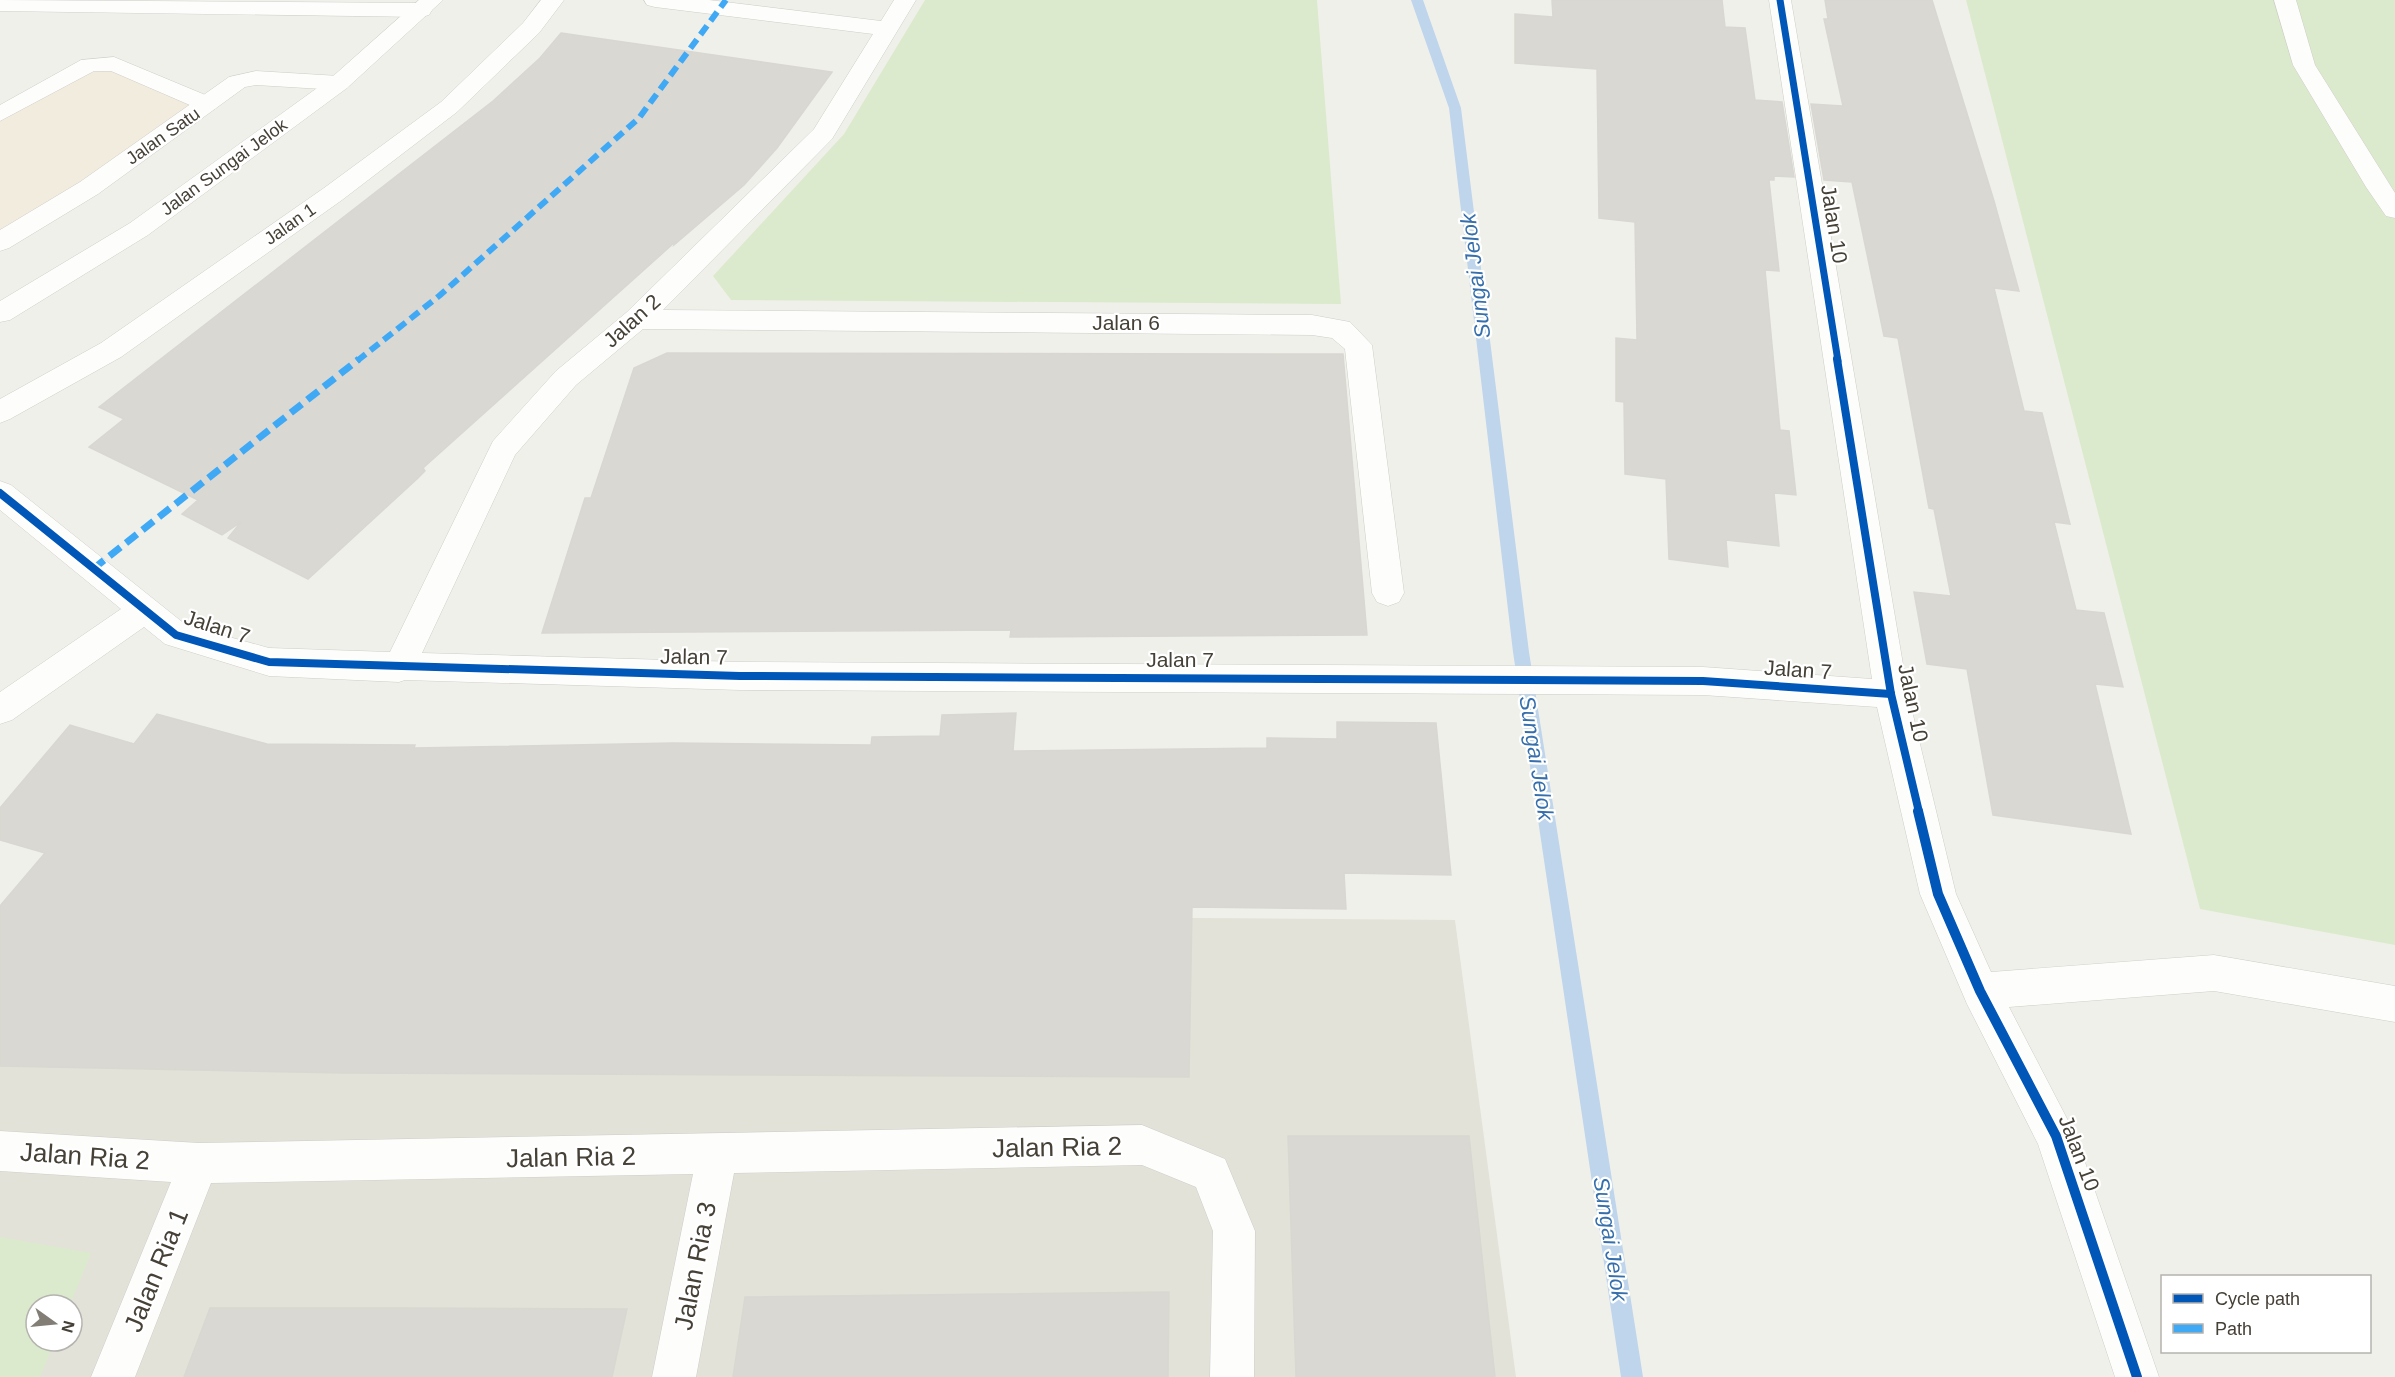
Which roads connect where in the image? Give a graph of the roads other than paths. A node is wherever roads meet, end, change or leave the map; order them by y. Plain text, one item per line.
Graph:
1 (554, 0) edge
2 (655, 0) edge
3 (905, 0) edge
4 (1780, 0) edge
5 (2285, 0) edge
6 (0, 4) edge
7 (426, 5) edge
8 (886, 29) junction
9 (339, 83) junction
10 (207, 104) junction
11 (0, 114) edge
12 (2395, 210) edge
13 (0, 242) edge
14 (0, 313) edge
15 (637, 319) junction
16 (0, 412) edge
17 (0, 493) edge
18 (1388, 593) dead end
19 (144, 610) junction
20 (399, 668) junction
21 (1891, 694) junction
22 (0, 710) edge
23 (1980, 992) junction
24 (2395, 1004) edge
25 (0, 1151) edge
26 (717, 1154) junction
27 (199, 1163) junction
28 (113, 1377) edge
29 (674, 1377) edge
30 (1232, 1377) edge
31 (2137, 1377) edge

1 - 16 street, Jalan 1
2 - 8 street
3 - 8 street, Jalan 2
4 - 21 street, Jalan 10
5 - 12 lane
6 - 7 street
7 - 9 street, Jalan Sungai Jelok
8 - 15 street, Jalan 2
9 - 10 street, Jalan Satu
9 - 14 street, Jalan Sungai Jelok
10 - 11 lane
10 - 13 street, Jalan Satu
15 - 18 street, Jalan 6
15 - 20 street, Jalan 2
17 - 19 street, Jalan 7
19 - 20 street, Jalan 7
19 - 22 street
20 - 21 street, Jalan 7
21 - 23 street, Jalan 10
23 - 24 street
23 - 31 street, Jalan 10
25 - 27 street, Jalan Ria 2
26 - 27 street, Jalan Ria 2
26 - 29 street, Jalan Ria 3
26 - 30 street, Jalan Ria 2
27 - 28 street, Jalan Ria 1

